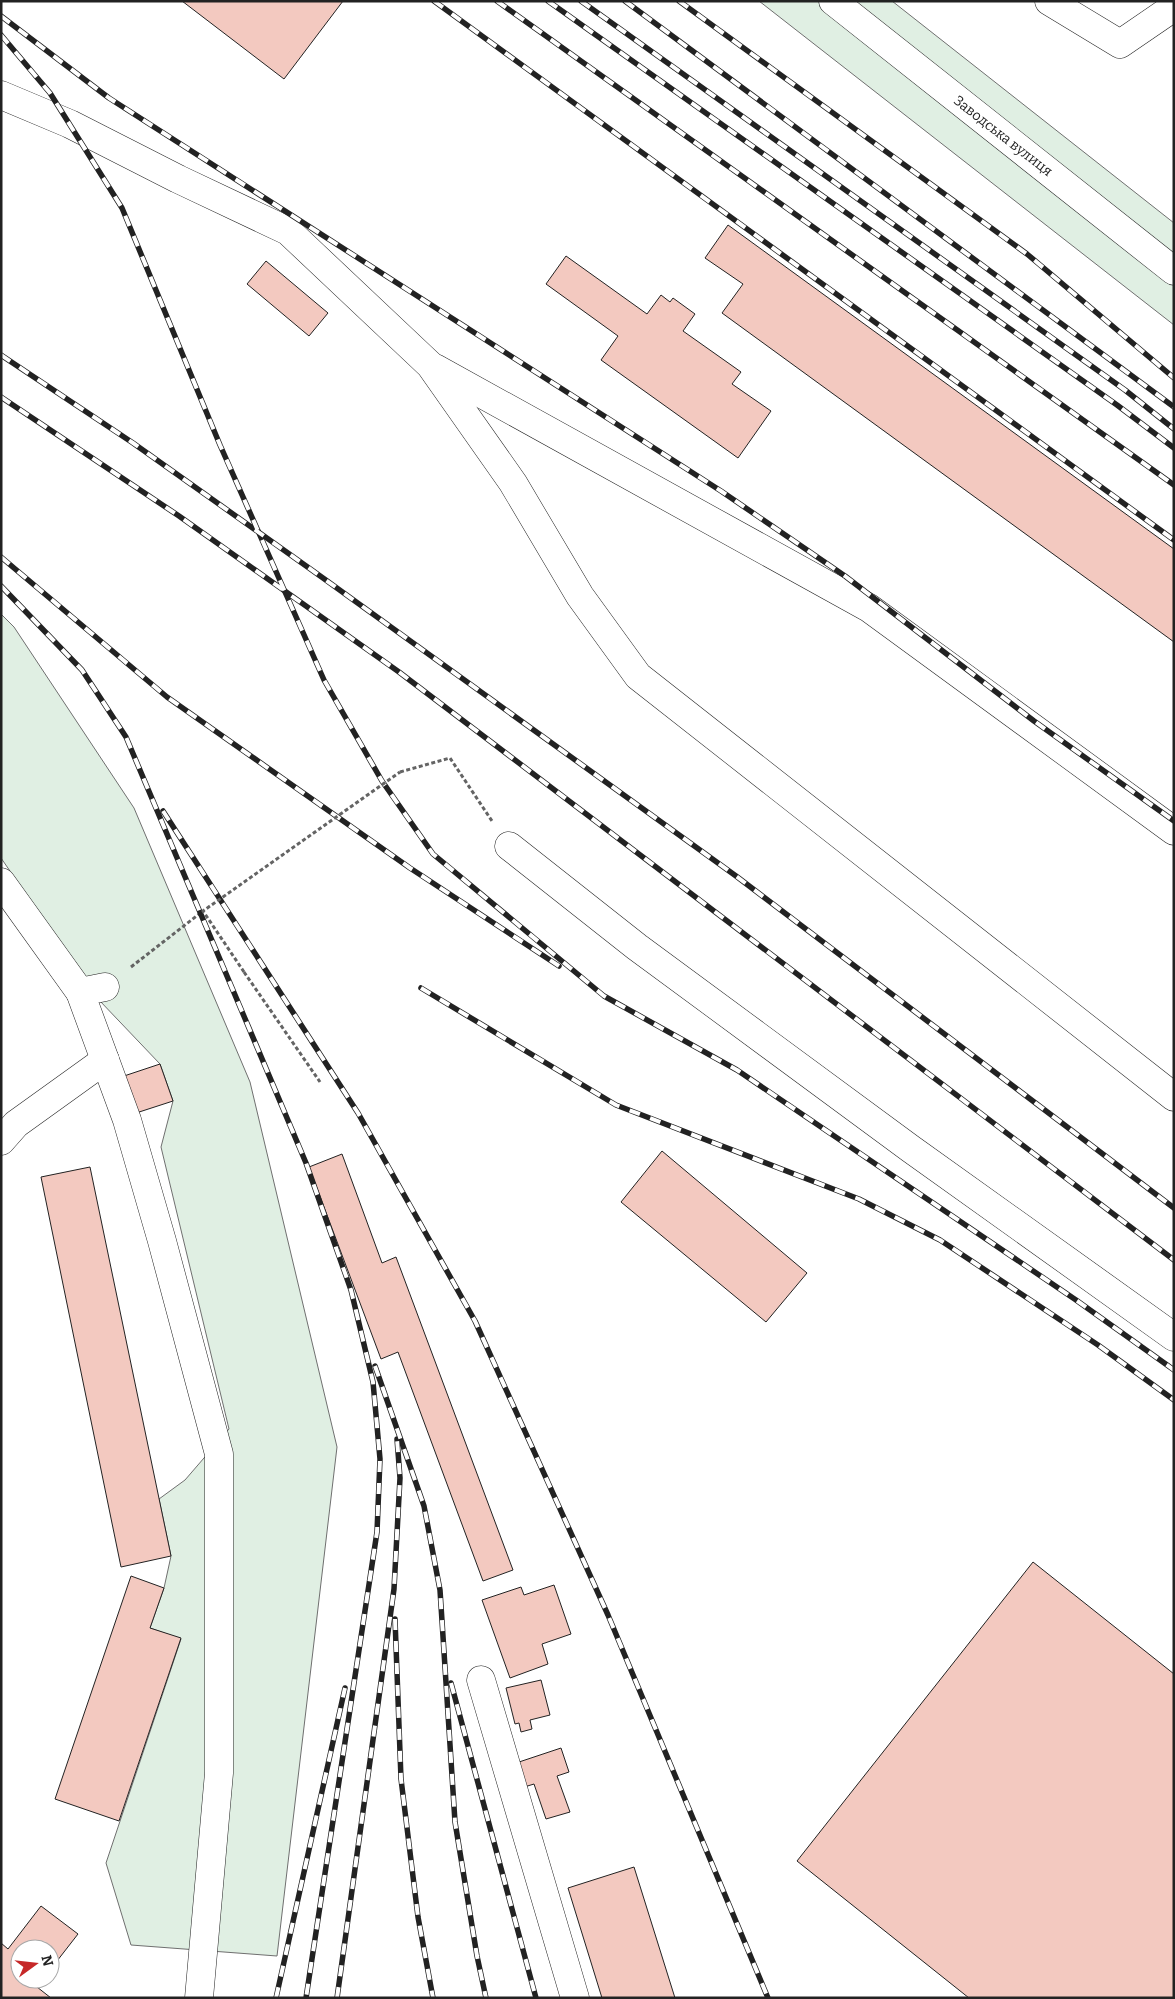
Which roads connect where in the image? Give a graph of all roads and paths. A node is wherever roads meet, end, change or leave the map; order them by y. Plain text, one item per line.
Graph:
1 (833, 1) edge
2 (1049, 1) edge
3 (1174, 7) edge
4 (1, 95) edge
5 (1174, 271) edge
6 (430, 365) junction
7 (1174, 831) edge
8 (509, 846) joint
9 (1, 882) edge
10 (203, 911) junction
11 (93, 989) junction
12 (105, 1060) junction
13 (320, 1082) dead end
14 (1174, 1097) edge
15 (8, 1132) edge
16 (1174, 1337) edge
17 (481, 1680) dead end
18 (199, 1998) edge
19 (575, 1998) edge

1 - 5 street, Заводська вулиця
2 - 3 street
4 - 6 street
6 - 7 street
6 - 14 street
8 - 10 path, bridge
8 - 16 street
9 - 11 street
10 - 11 path
10 - 13 path, bridge
11 - 12 street
12 - 15 street
12 - 18 street
17 - 19 street

